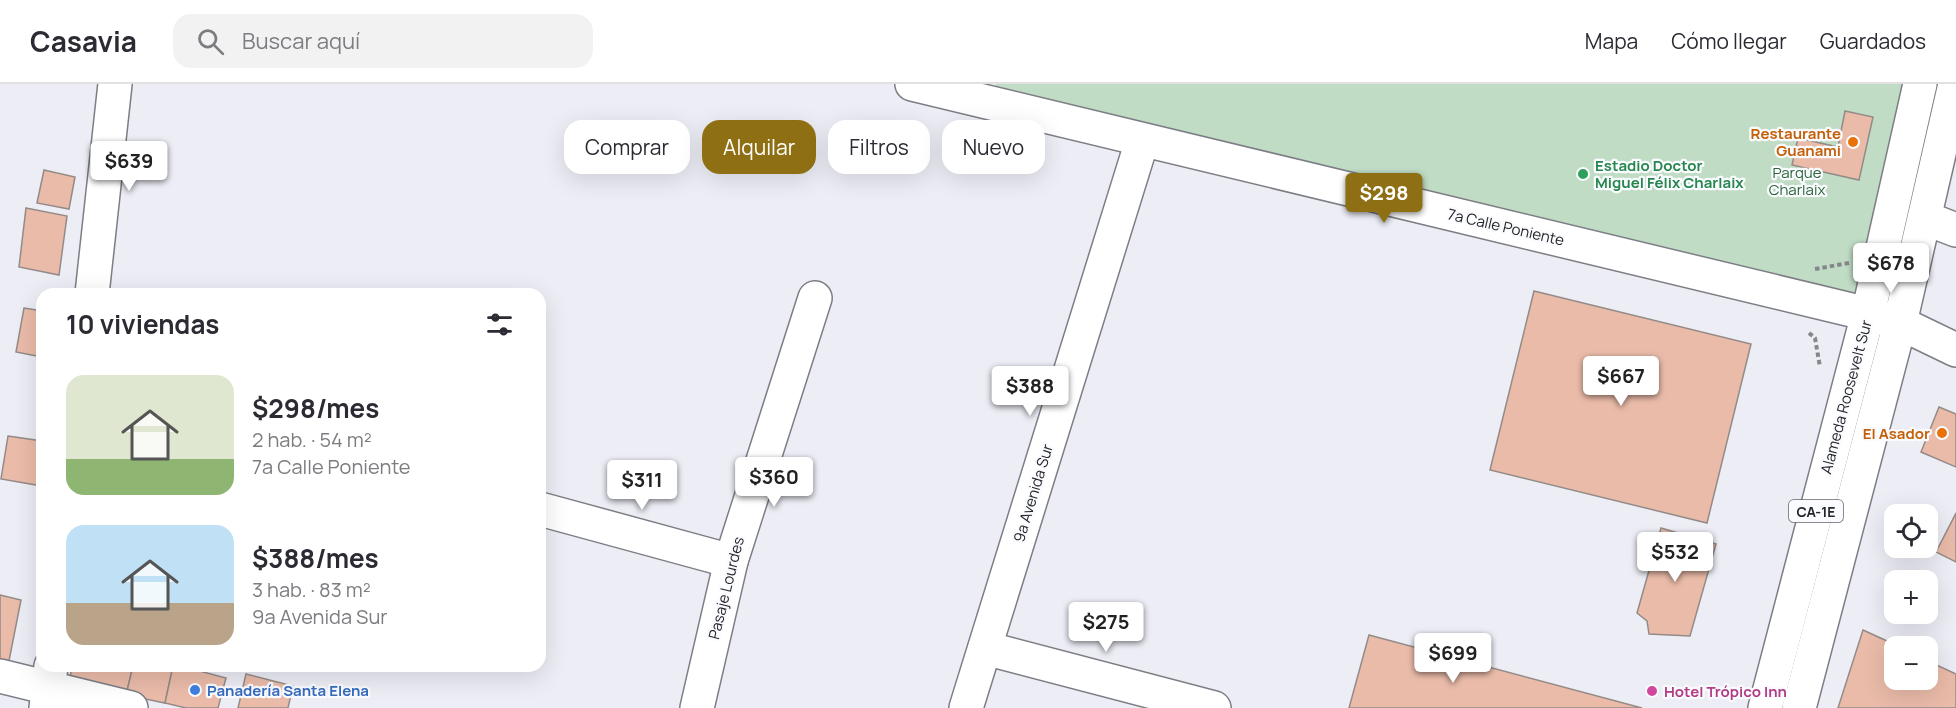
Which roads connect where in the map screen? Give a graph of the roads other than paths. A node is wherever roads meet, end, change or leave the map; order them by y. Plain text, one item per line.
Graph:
1 (115, 84) edge
2 (912, 84) edge
3 (1920, 84) edge
4 (1955, 84) edge
5 (1142, 141) junction
6 (1925, 218) junction
7 (1956, 230) edge
8 (93, 288) edge
9 (815, 298) dead end
10 (1868, 314) junction
11 (1900, 323) junction
12 (1956, 350) edge
13 (546, 511) edge
14 (731, 561) junction
15 (985, 648) junction
16 (0, 676) edge
17 (48, 687) edge
18 (130, 708) edge
19 (697, 708) edge
20 (966, 708) edge
21 (1214, 708) edge
22 (1765, 708) edge
23 (1799, 708) edge

1 - 8 main road
2 - 5 main road, 7a Calle Poniente
3 - 10 main road, Alameda Roosevelt Sur / CA-1E
4 - 6 main road, CA-1E
5 - 10 main road, 7a Calle Poniente
5 - 15 main road, 9a Avenida Sur
6 - 7 main road
6 - 11 main road, CA-1E
9 - 14 main road, Pasaje Lourdes
10 - 11 main road, 7a Calle Poniente
10 - 22 main road, Alameda Roosevelt Sur / CA-1E
11 - 12 main road, 7a Calle Poniente
11 - 23 main road, CA-1E
13 - 14 main road
14 - 19 main road, Pasaje Lourdes
15 - 20 main road, 9a Avenida Sur
15 - 21 main road
16 - 17 main road
17 - 18 main road

